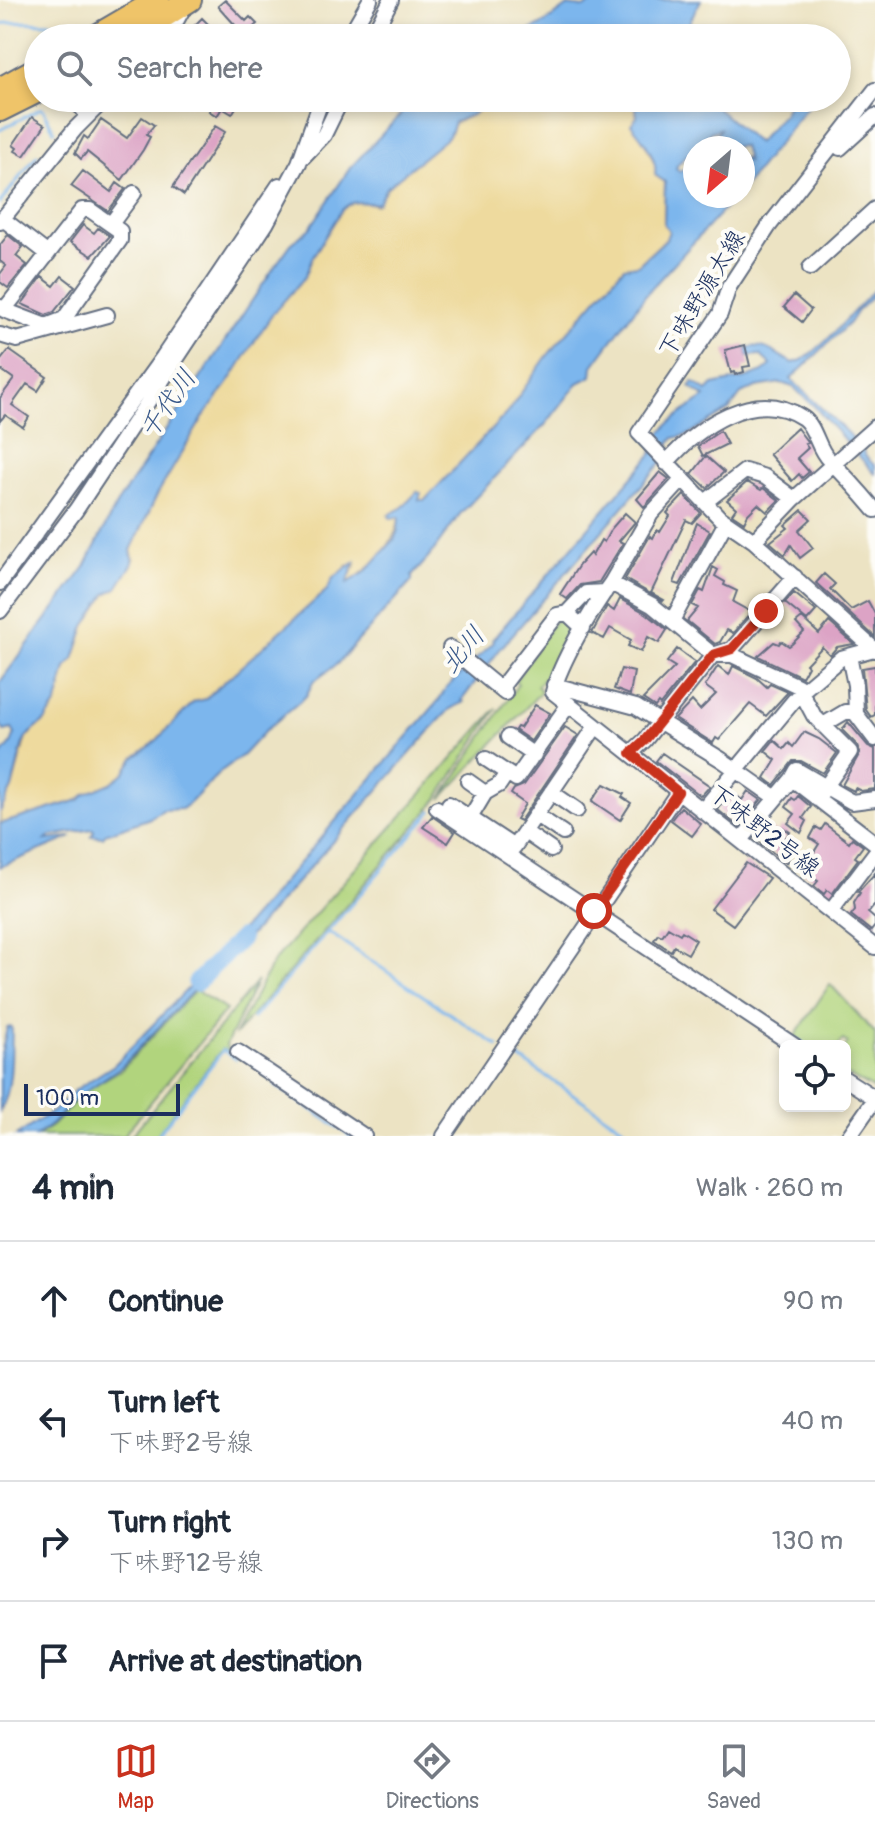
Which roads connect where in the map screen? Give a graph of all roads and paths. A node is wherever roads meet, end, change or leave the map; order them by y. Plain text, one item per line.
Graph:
1 (158, 0) edge
2 (370, 0) edge
3 (391, 0) edge
4 (187, 1) edge
5 (117, 24) edge
6 (152, 24) edge
7 (175, 24) edge
8 (356, 24) edge
9 (378, 24) edge
10 (24, 76) edge
11 (0, 89) edge
12 (875, 90) edge
13 (24, 98) edge
14 (0, 110) edge
15 (85, 112) edge
16 (92, 112) edge
17 (317, 112) edge
18 (335, 112) edge
19 (88, 116) junction
20 (875, 116) edge
21 (824, 157) junction
22 (301, 160) junction
23 (134, 193) dead end
24 (875, 209) edge
25 (1, 221) edge
26 (111, 224) junction
27 (48, 254) junction
28 (810, 268) dead end
29 (2, 308) edge
30 (107, 315) dead end
31 (0, 335) edge
32 (875, 427) edge
33 (665, 462) junction
34 (834, 463) junction
35 (683, 479) junction
36 (794, 499) junction
37 (705, 502) junction
38 (875, 510) edge
39 (726, 522) junction
40 (754, 541) junction
41 (795, 577) junction
42 (0, 583) edge
43 (608, 587) junction
44 (0, 611) edge
45 (567, 613) junction
46 (672, 621) junction
47 (583, 628) junction
48 (450, 648) dead end
49 (874, 650) edge
50 (713, 655) junction
51 (849, 656) junction
52 (554, 685) junction
53 (801, 692) junction
54 (569, 704) junction
55 (856, 712) junction
56 (659, 722) junction
57 (823, 725) junction
58 (596, 726) junction
59 (508, 737) dead end
60 (875, 739) edge
61 (631, 753) junction
62 (534, 755) junction
63 (486, 759) dead end
64 (736, 771) junction
65 (507, 773) junction
66 (468, 781) dead end
67 (551, 792) junction
68 (678, 792) junction
69 (485, 793) junction
70 (821, 793) junction
71 (776, 798) junction
72 (875, 799) edge
73 (577, 810) dead end
74 (702, 811) junction
75 (536, 815) junction
76 (470, 818) junction
77 (525, 832) junction
78 (563, 833) dead end
79 (741, 840) junction
80 (875, 843) edge
81 (551, 850) dead end
82 (875, 853) edge
83 (594, 911) junction
84 (831, 911) junction
85 (875, 947) edge
86 (786, 1040) edge
87 (238, 1052) dead end
88 (851, 1083) edge
89 (875, 1098) edge
90 (364, 1136) edge
91 (444, 1136) edge
92 (849, 1136) edge

1 - 5 highway
2 - 8 street
3 - 9 street
4 - 6 highway
4 - 7 street
10 - 11 highway
12 - 21 street, 下味野源太線
13 - 14 highway
15 - 19 street
16 - 19 street
17 - 22 street
18 - 22 street
19 - 25 street
20 - 21 street
21 - 33 street, 下味野源太線
22 - 42 street
22 - 44 street
23 - 26 street
24 - 28 street
25 - 27 street
26 - 27 street
26 - 29 street
27 - 29 street
30 - 31 street
32 - 34 street
33 - 34 street
33 - 35 street
34 - 36 street
34 - 38 street
35 - 37 street
35 - 43 street
36 - 37 street
36 - 40 street
37 - 39 street
39 - 40 street
39 - 46 street
40 - 41 street
41 - 49 street
41 - 50 street
43 - 45 street
43 - 46 street
43 - 47 street
45 - 47 street
45 - 48 street
46 - 50 street
47 - 52 street
49 - 51 street
50 - 53 street
50 - 56 street
51 - 53 street
51 - 55 street
52 - 54 street, 下味野2号線
52 - 56 street
53 - 57 street
53 - 64 street
54 - 58 street, 下味野2号線
54 - 62 street
55 - 57 street
55 - 60 street
56 - 61 street
56 - 64 street
57 - 70 street
58 - 61 street, 下味野2号線
58 - 67 street
59 - 62 street
61 - 68 street, 下味野2号線
62 - 65 street
63 - 65 street
64 - 71 street
64 - 74 street
65 - 69 street
66 - 69 street
67 - 73 street
67 - 75 street
68 - 74 street, 下味野2号線
68 - 83 street
69 - 76 street
70 - 71 street
70 - 72 street
70 - 80 street
71 - 79 street
74 - 79 street, 下味野2号線
75 - 77 street
75 - 78 street
76 - 77 street
76 - 83 street
77 - 81 street
79 - 84 street, 下味野2号線
82 - 84 street
83 - 86 street
83 - 91 street
84 - 85 street, 下味野2号線
87 - 90 street
88 - 89 street
89 - 92 street

